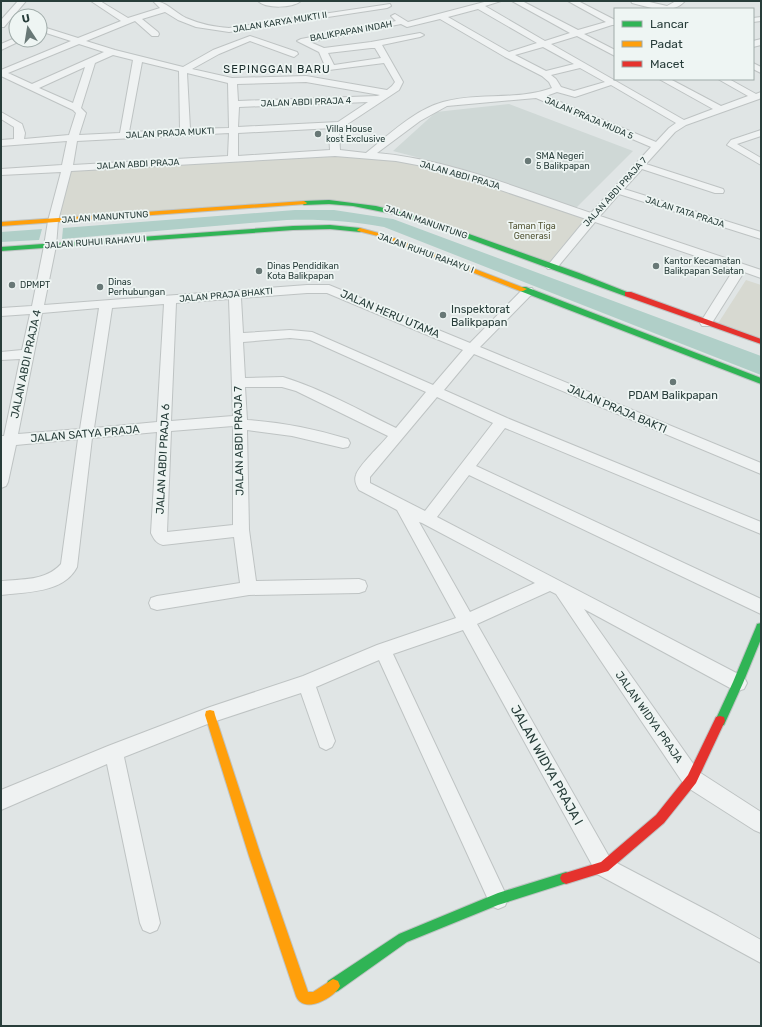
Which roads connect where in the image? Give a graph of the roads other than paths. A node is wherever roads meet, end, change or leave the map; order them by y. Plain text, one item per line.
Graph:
1 (22, 1) edge
2 (95, 1) edge
3 (157, 1) edge
4 (262, 1) edge
5 (297, 1) edge
6 (497, 1) edge
7 (516, 1) edge
8 (572, 1) edge
9 (635, 1) edge
10 (681, 1) edge
11 (386, 4) edge
12 (478, 6) junction
13 (664, 8) edge
14 (670, 8) edge
15 (165, 9) junction
16 (441, 16) junction
17 (136, 18) junction
18 (127, 21) junction
19 (614, 23) edge
20 (2, 24) edge
21 (404, 24) junction
22 (48, 31) edge
23 (155, 34) dead end
24 (269, 34) dead end
25 (579, 34) junction
26 (420, 35) dead end
27 (250, 38) junction
28 (79, 41) junction
29 (371, 45) junction
30 (544, 45) junction
31 (323, 51) junction
32 (112, 52) junction
33 (614, 52) edge
34 (294, 54) dead end
35 (508, 55) junction
36 (138, 58) junction
37 (92, 60) junction
38 (387, 60) junction
39 (582, 64) junction
40 (183, 70) junction
41 (1, 73) edge
42 (545, 74) junction
43 (665, 80) edge
44 (724, 80) edge
45 (232, 81) junction
46 (613, 82) junction
47 (31, 88) junction
48 (557, 89) junction
49 (387, 93) junction
50 (535, 95) junction
51 (758, 96) edge
52 (379, 99) junction
53 (234, 104) junction
54 (76, 108) junction
55 (721, 110) junction
56 (1, 115) edge
57 (683, 123) junction
58 (340, 125) junction
59 (232, 130) junction
60 (185, 132) junction
61 (761, 133) edge
62 (124, 136) junction
63 (73, 138) junction
64 (18, 142) junction
65 (1, 143) edge
66 (655, 148) junction
67 (335, 153) junction
68 (370, 155) junction
69 (233, 159) junction
70 (761, 162) edge
71 (639, 165) junction
72 (67, 168) junction
73 (1, 172) edge
74 (617, 190) junction
75 (719, 191) dead end
76 (592, 217) junction
77 (1, 224) edge
78 (53, 224) junction
79 (758, 235) edge
80 (51, 243) junction
81 (1, 249) edge
82 (552, 267) junction
83 (751, 271) edge
84 (307, 288) joint
85 (528, 291) junction
86 (235, 294) junction
87 (170, 299) junction
88 (106, 304) junction
89 (38, 310) junction
90 (1, 312) edge
91 (706, 323) junction
92 (237, 338) junction
93 (761, 342) edge
94 (472, 348) junction
95 (27, 354) junction
96 (1, 356) edge
97 (761, 381) edge
98 (238, 383) junction
99 (437, 391) junction
100 (502, 421) junction
101 (240, 422) junction
102 (164, 427) junction
103 (86, 434) junction
104 (398, 435) junction
105 (5, 441) edge
106 (343, 443) dead end
107 (467, 468) junction
108 (761, 469) edge
109 (1, 482) edge
110 (403, 507) junction
111 (427, 518) junction
112 (761, 528) edge
113 (241, 530) junction
114 (556, 585) junction
115 (359, 586) dead end
116 (1, 588) edge
117 (249, 588) junction
118 (156, 603) dead end
119 (761, 607) edge
120 (468, 621) junction
121 (761, 627) edge
122 (383, 650) junction
123 (306, 683) junction
124 (738, 683) junction
125 (210, 715) junction
126 (326, 740) dead end
127 (114, 752) junction
128 (692, 779) junction
129 (1, 800) edge
130 (761, 823) edge
131 (604, 867) junction
132 (498, 899) junction
133 (150, 923) dead end
134 (761, 952) edge

1 - 20 street
2 - 18 street
3 - 15 street, JALAN KARYA MUKTI II
4 - 5 street
6 - 12 street, BALIKPAPAN INDAH
7 - 25 street
8 - 19 street
9 - 13 street
10 - 14 street
11 - 15 street, JALAN KARYA MUKTI II
11 - 21 street
12 - 16 street, BALIKPAPAN INDAH
12 - 30 street
15 - 17 street
16 - 21 street, BALIKPAPAN INDAH
16 - 35 street, JALAN PRAJA MUDA 5
17 - 18 street
17 - 23 street
18 - 28 street
19 - 25 street
21 - 31 street, BALIKPAPAN INDAH
22 - 28 street
24 - 27 street
25 - 30 street
25 - 33 street
26 - 29 street
27 - 34 street
27 - 40 street
28 - 32 street
28 - 41 street
29 - 31 street, BALIKPAPAN INDAH
29 - 38 street, BALIKPAPAN INDAH
30 - 35 street
30 - 39 street
31 - 38 street, BALIKPAPAN INDAH
32 - 36 street
32 - 37 street
35 - 42 street, JALAN PRAJA MUDA 5
36 - 40 street
36 - 62 street
37 - 47 street
37 - 54 street
38 - 49 street, BALIKPAPAN INDAH
39 - 42 street
39 - 46 street
40 - 45 street
40 - 60 street
41 - 47 street
42 - 48 street, JALAN PRAJA MUDA 5
43 - 55 street
44 - 51 street
45 - 49 street
45 - 53 street
46 - 48 street
46 - 57 street
47 - 54 street
48 - 50 street, JALAN PRAJA MUDA 5
49 - 52 street
50 - 66 street, JALAN PRAJA MUDA 5
50 - 68 street
51 - 55 street, JALAN ABDI PRAJA 7
52 - 53 street, JALAN ABDI PRAJA 4
52 - 58 street
53 - 59 street
54 - 63 street, JALAN ABDI PRAJA 4
55 - 57 street, JALAN ABDI PRAJA 7
56 - 64 street
57 - 66 street, JALAN ABDI PRAJA 7
58 - 59 street, JALAN PRAJA MUKTI
58 - 67 street
59 - 60 street, JALAN PRAJA MUKTI
59 - 69 street
60 - 62 street, JALAN PRAJA MUKTI
61 - 70 street
62 - 63 street, JALAN PRAJA MUKTI
63 - 64 street, JALAN PRAJA MUKTI
63 - 72 street, JALAN ABDI PRAJA 4
64 - 65 street, JALAN PRAJA MUKTI
66 - 71 street, JALAN ABDI PRAJA 7
67 - 68 street, JALAN ABDI PRAJA
67 - 69 street, JALAN ABDI PRAJA
68 - 76 street, JALAN ABDI PRAJA
69 - 72 street, JALAN ABDI PRAJA
71 - 74 street, JALAN ABDI PRAJA 7
71 - 75 street
72 - 73 street, JALAN ABDI PRAJA
72 - 78 street, JALAN ABDI PRAJA 4
74 - 76 street, JALAN ABDI PRAJA 7
74 - 79 street, JALAN TATA PRAJA
76 - 82 street, JALAN ABDI PRAJA 7
76 - 83 street, JALAN ABDI PRAJA
77 - 78 street, JALAN MANUNTUNG
78 - 80 street, JALAN ABDI PRAJA 4
78 - 82 street, JALAN MANUNTUNG
80 - 81 street, JALAN RUHUI RAHAYU I
80 - 85 street, JALAN RUHUI RAHAYU I
80 - 89 street, JALAN ABDI PRAJA 4
82 - 91 street, JALAN MANUNTUNG
83 - 91 street
84 - 86 street, JALAN PRAJA BHAKTI
84 - 94 street, JALAN HERU UTAMA
85 - 94 street
85 - 97 street, JALAN RUHUI RAHAYU I
86 - 87 street, JALAN PRAJA BHAKTI
86 - 92 street, JALAN ABDI PRAJA 7
87 - 88 street, JALAN PRAJA BHAKTI
87 - 102 street, JALAN ABDI PRAJA 6
88 - 89 street, JALAN PRAJA BHAKTI
88 - 103 street
89 - 90 street, JALAN PRAJA BHAKTI
89 - 95 street, JALAN ABDI PRAJA 4
91 - 93 street, JALAN MANUNTUNG
92 - 98 street, JALAN ABDI PRAJA 7
92 - 99 street
94 - 99 street
94 - 108 street, JALAN PRAJA BAKTI
95 - 96 street
95 - 105 street, JALAN ABDI PRAJA 4
98 - 101 street, JALAN ABDI PRAJA 7
98 - 104 street
99 - 100 street
99 - 104 street
100 - 107 street
100 - 112 street
101 - 102 street, JALAN SATYA PRAJA
101 - 106 street, JALAN SATYA PRAJA
101 - 113 street, JALAN ABDI PRAJA 7
102 - 103 street, JALAN SATYA PRAJA
102 - 113 street, JALAN ABDI PRAJA 6
103 - 105 street, JALAN SATYA PRAJA
103 - 116 street
104 - 110 street
105 - 109 street, JALAN ABDI PRAJA 4
107 - 111 street
107 - 119 street
110 - 111 street
110 - 120 street, JALAN WIDYA PRAJA I
111 - 114 street
113 - 117 street, JALAN ABDI PRAJA 7
114 - 120 street
114 - 124 street
114 - 128 street, JALAN WIDYA PRAJA
115 - 117 street
117 - 118 street
120 - 122 street
120 - 131 street, JALAN WIDYA PRAJA I
121 - 124 street
122 - 123 street
122 - 132 street
123 - 125 street
123 - 126 street
124 - 128 street
125 - 127 street
125 - 132 street
127 - 129 street
127 - 133 street
128 - 130 street, JALAN WIDYA PRAJA
128 - 131 street
131 - 132 street
131 - 134 street

